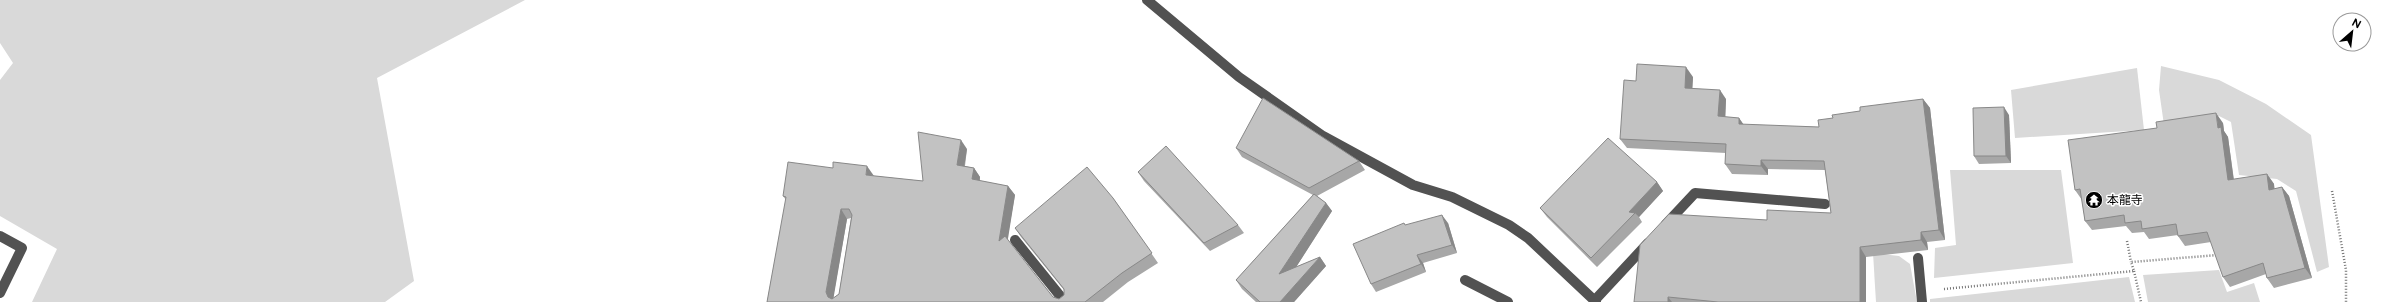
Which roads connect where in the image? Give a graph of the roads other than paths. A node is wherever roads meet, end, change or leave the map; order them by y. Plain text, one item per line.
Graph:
1 (1147, 0) edge
2 (1825, 204) dead end
3 (0, 236) edge
4 (1015, 240) edge
5 (1918, 258) dead end
6 (1465, 280) dead end
7 (0, 293) edge
8 (1595, 301) edge
9 (1065, 302) edge
10 (1508, 302) edge
11 (1922, 302) edge

1 - 8 street
2 - 8 street
3 - 7 street
4 - 9 street
5 - 11 street
6 - 10 street

